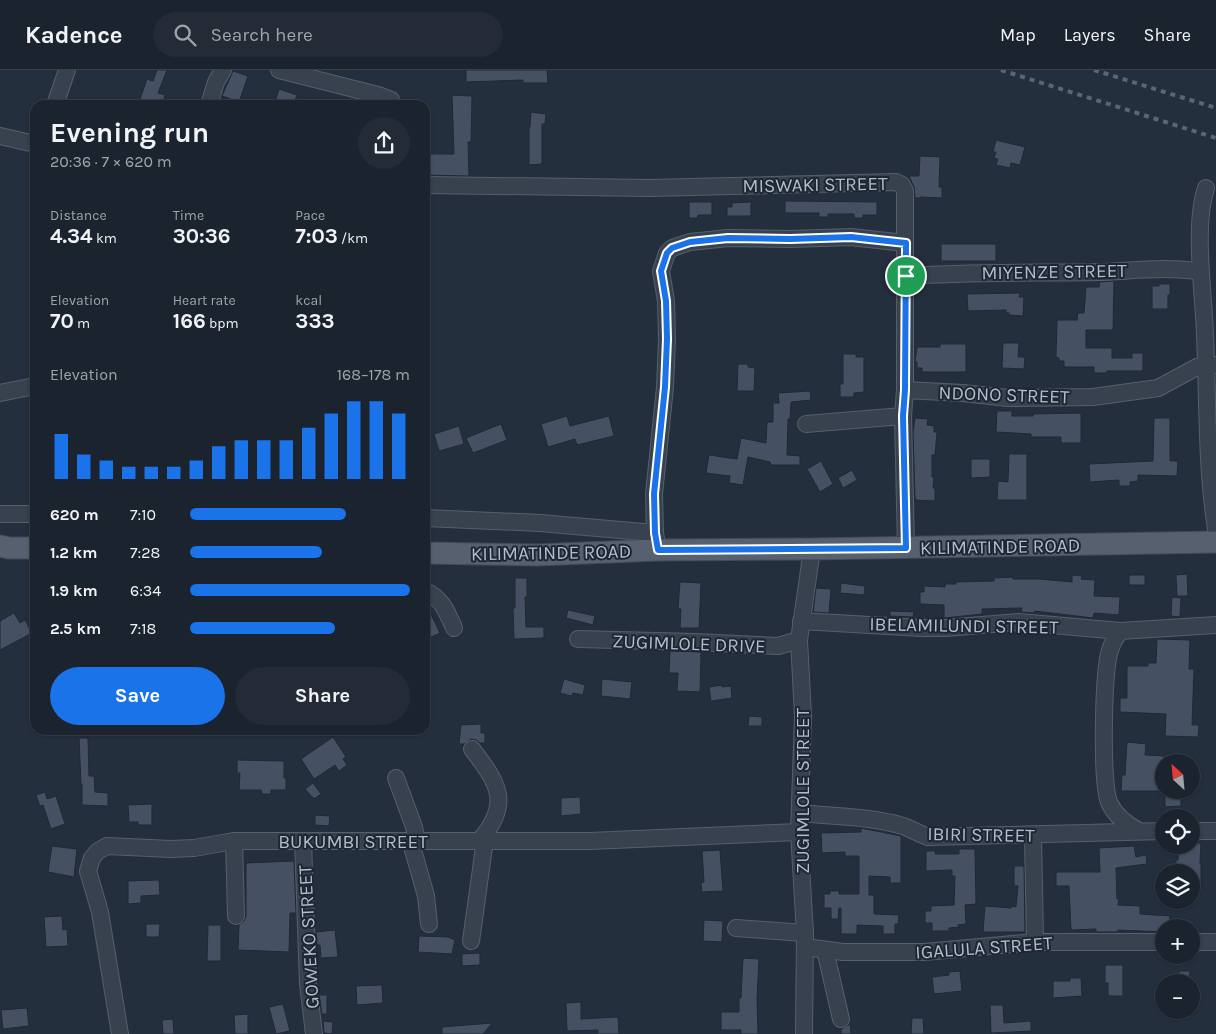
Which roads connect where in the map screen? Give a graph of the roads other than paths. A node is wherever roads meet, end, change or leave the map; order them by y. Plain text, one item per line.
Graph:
1 (67, 70) edge
2 (223, 70) edge
3 (279, 70) edge
4 (57, 100) edge
5 (211, 100) edge
6 (391, 100) edge
7 (0, 136) edge
8 (30, 143) edge
9 (430, 185) edge
10 (1206, 188) dead end
11 (906, 243) junction
12 (1201, 272) junction
13 (906, 276) junction
14 (1211, 366) edge
15 (30, 387) edge
16 (905, 390) junction
17 (0, 393) edge
18 (903, 416) junction
19 (806, 424) dead end
20 (0, 514) edge
21 (30, 514) edge
22 (430, 518) edge
23 (1216, 528) edge
24 (656, 542) junction
25 (1216, 542) edge
26 (0, 546) edge
27 (30, 548) edge
28 (906, 548) junction
29 (812, 549) junction
30 (430, 553) edge
31 (430, 593) edge
32 (801, 621) junction
33 (1216, 625) edge
34 (454, 628) dead end
35 (1120, 630) junction
36 (578, 639) dead end
37 (799, 640) junction
38 (472, 749) dead end
39 (396, 778) dead end
40 (801, 813) junction
41 (1138, 831) junction
42 (1155, 831) edge
43 (1200, 831) edge
44 (799, 832) junction
45 (1216, 832) edge
46 (1033, 836) junction
47 (303, 840) junction
48 (482, 840) junction
49 (234, 841) junction
50 (415, 842) junction
51 (236, 916) dead end
52 (429, 924) dead end
53 (736, 928) dead end
54 (805, 940) junction
55 (471, 941) dead end
56 (1035, 942) junction
57 (1155, 942) edge
58 (1200, 942) edge
59 (1216, 942) edge
60 (824, 950) junction
61 (842, 1019) dead end
62 (120, 1034) edge
63 (314, 1034) edge
64 (804, 1034) edge

1 - 4 street
2 - 5 street
3 - 6 street
7 - 8 street
9 - 11 street, MISWAKI STREET
10 - 12 street
11 - 13 street, MISWAKI STREET
11 - 24 street
12 - 13 street, MIYENZE STREET
12 - 14 street
13 - 16 street, MISWAKI STREET
14 - 16 street, NDONO STREET
14 - 23 street
15 - 17 street
16 - 18 street, MISWAKI STREET
18 - 19 street
18 - 28 street, MISWAKI STREET
20 - 21 street
22 - 24 street
24 - 29 main road, KILIMATINDE ROAD
24 - 30 main road, KILIMATINDE ROAD
25 - 28 main road, KILIMATINDE ROAD
26 - 27 main road
28 - 29 main road, KILIMATINDE ROAD
29 - 32 street, ZUGIMLOLE STREET
31 - 34 street
32 - 35 street, IBELAMILUNDI STREET
32 - 37 street, ZUGIMLOLE STREET
33 - 35 street, IBELAMILUNDI STREET
35 - 41 street
36 - 37 street, ZUGIMLOLE DRIVE
37 - 40 street, ZUGIMLOLE STREET
38 - 48 street
39 - 50 street
40 - 44 street, ZUGIMLOLE STREET
40 - 46 street, IBIRI STREET
41 - 42 street, IBIRI STREET
41 - 46 street, IBIRI STREET
43 - 45 street
44 - 48 street, BUKUMBI STREET
44 - 54 street, ZUGIMLOLE STREET
46 - 56 street
47 - 49 street, BUKUMBI STREET
47 - 50 street, BUKUMBI STREET
47 - 63 street, GOWEKO STREET
48 - 50 street, BUKUMBI STREET
48 - 55 street
49 - 51 street
49 - 62 street, BUKUMBI STREET
50 - 52 street
53 - 54 street, IGALULA STREET
54 - 60 street, IGALULA STREET
54 - 64 street, ZUGIMLOLE STREET
56 - 57 street, IGALULA STREET
56 - 60 street, IGALULA STREET
58 - 59 street
60 - 61 street

